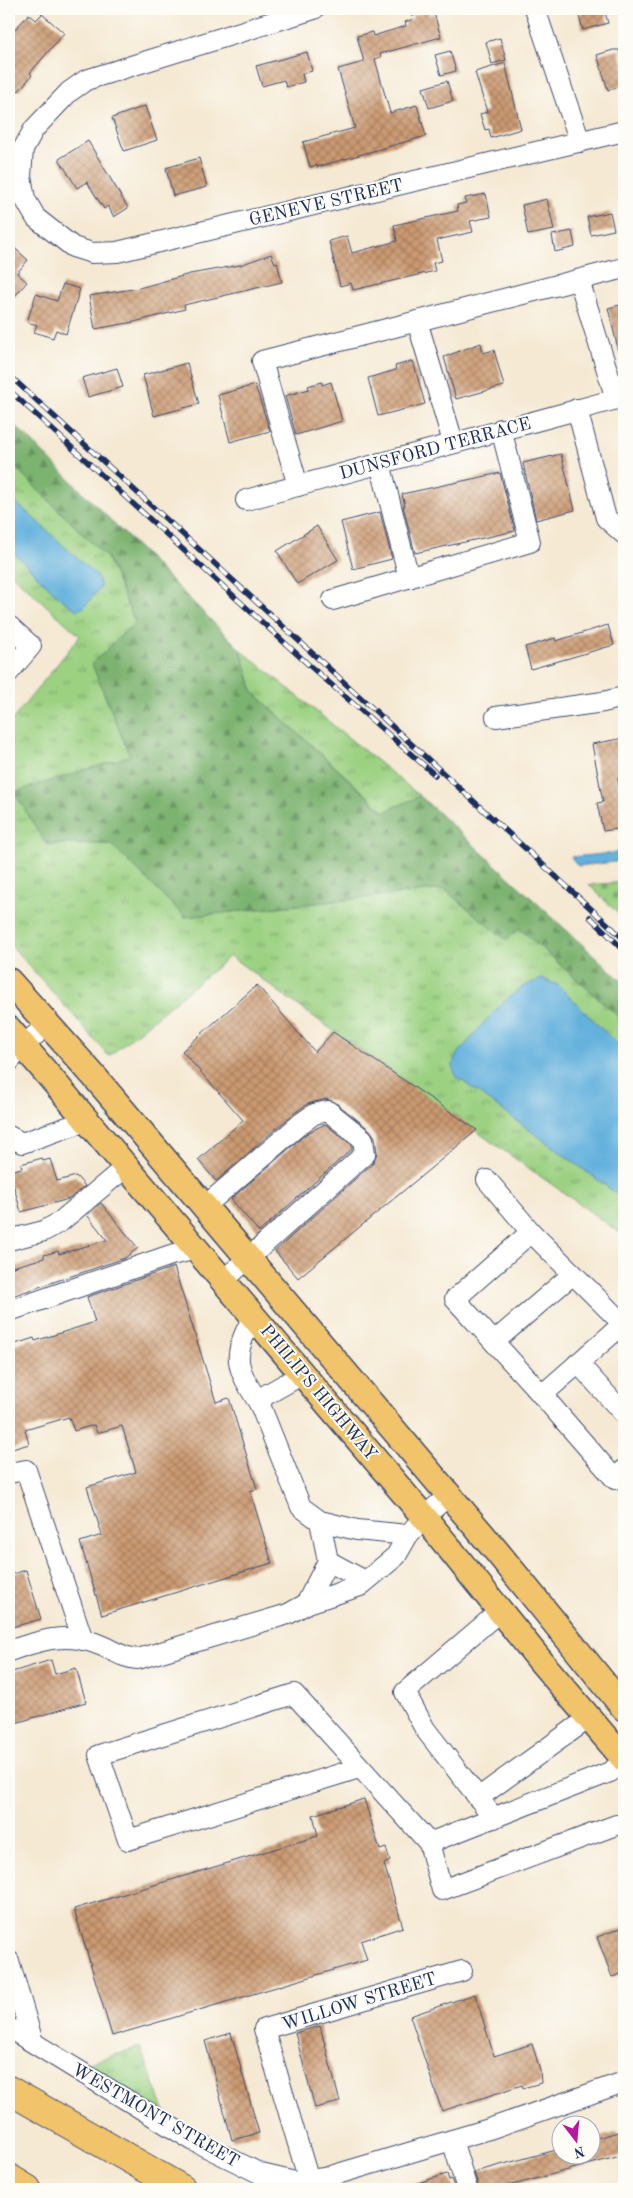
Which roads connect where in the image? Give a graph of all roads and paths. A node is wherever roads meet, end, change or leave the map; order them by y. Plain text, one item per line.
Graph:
1 (314, 9) edge
2 (535, 9) edge
3 (624, 131) edge
4 (580, 142) junction
5 (624, 268) edge
6 (579, 280) junction
7 (417, 321) junction
8 (620, 398) edge
9 (577, 409) junction
10 (501, 429) junction
11 (453, 442) junction
12 (380, 463) junction
13 (298, 486) junction
14 (246, 500) dead end
15 (624, 534) edge
16 (409, 578) junction
17 (333, 600) dead end
18 (9, 626) edge
19 (9, 672) edge
20 (624, 697) edge
21 (496, 717) dead end
22 (9, 982) edge
23 (48, 1025) junction
24 (13, 1046) edge
25 (88, 1120) junction
26 (9, 1136) edge
27 (128, 1166) junction
28 (487, 1180) dead end
29 (204, 1207) junction
30 (531, 1232) junction
31 (9, 1240) edge
32 (198, 1249) junction
33 (248, 1259) junction
34 (573, 1274) junction
35 (224, 1280) junction
36 (9, 1311) edge
37 (254, 1315) junction
38 (624, 1325) edge
39 (494, 1342) junction
40 (578, 1363) junction
41 (303, 1374) junction
42 (542, 1395) junction
43 (260, 1405) junction
44 (624, 1414) edge
45 (624, 1470) edge
46 (9, 1474) edge
47 (449, 1495) junction
48 (320, 1521) junction
49 (416, 1526) junction
50 (328, 1561) junction
51 (365, 1581) junction
52 (306, 1604) junction
53 (500, 1611) junction
54 (83, 1640) junction
55 (9, 1651) edge
56 (624, 1708) edge
57 (589, 1718) junction
58 (624, 1761) edge
59 (359, 1768) junction
60 (478, 1798) junction
61 (494, 1818) junction
62 (616, 1825) dead end
63 (428, 1843) junction
64 (9, 1961) edge
65 (462, 1971) dead end
66 (9, 2028) edge
67 (33, 2042) junction
68 (624, 2082) edge
69 (9, 2090) edge
70 (452, 2140) junction
71 (9, 2178) edge
72 (309, 2182) junction
73 (27, 2189) edge
74 (182, 2189) edge
75 (467, 2189) edge

1 - 4 street, GENEVE STREET
2 - 4 street
3 - 4 street, GENEVE STREET
5 - 6 street
6 - 7 street
6 - 8 street
7 - 11 street
7 - 13 street
8 - 9 street, DUNSFORD TERRACE
9 - 10 street, DUNSFORD TERRACE
9 - 15 street
10 - 11 street, DUNSFORD TERRACE
10 - 16 street
11 - 12 street, DUNSFORD TERRACE
12 - 13 street, DUNSFORD TERRACE
12 - 16 street
13 - 14 street, DUNSFORD TERRACE
16 - 17 street
18 - 19 street
20 - 21 street
22 - 23 main road, PHILIPS HIGHWAY
23 - 24 street
23 - 29 main road, PHILIPS HIGHWAY
24 - 25 main road, PHILIPS HIGHWAY
25 - 26 street
25 - 27 main road, PHILIPS HIGHWAY
27 - 31 street
27 - 32 main road, PHILIPS HIGHWAY
28 - 30 street
29 - 33 main road, PHILIPS HIGHWAY
29 - 33 street
30 - 34 street
30 - 39 street
32 - 35 main road, PHILIPS HIGHWAY
32 - 36 street
33 - 35 street
33 - 47 main road, PHILIPS HIGHWAY
34 - 38 street
34 - 39 street
35 - 37 main road, PHILIPS HIGHWAY
37 - 41 main road, PHILIPS HIGHWAY
37 - 43 street
38 - 40 street
39 - 42 street
40 - 42 street
40 - 44 street
41 - 43 street
41 - 49 main road, PHILIPS HIGHWAY
42 - 45 street
43 - 48 street
46 - 54 street
47 - 49 street
47 - 56 main road, PHILIPS HIGHWAY
48 - 49 street
48 - 50 street
49 - 51 street
49 - 53 main road, PHILIPS HIGHWAY
50 - 51 street
50 - 52 street
51 - 52 street
52 - 54 street
53 - 57 main road, PHILIPS HIGHWAY
53 - 60 street
54 - 55 street
57 - 58 main road, PHILIPS HIGHWAY
57 - 60 street
58 - 61 street
59 - 59 street
59 - 63 street
60 - 61 street
61 - 63 street
62 - 63 street
64 - 67 street
65 - 72 street, WILLOW STREET
66 - 67 street, WESTMONT STREET
67 - 72 street, WESTMONT STREET
68 - 70 street, WESTMONT STREET
69 - 74 highway
70 - 72 street, WESTMONT STREET
70 - 75 street
71 - 73 highway

